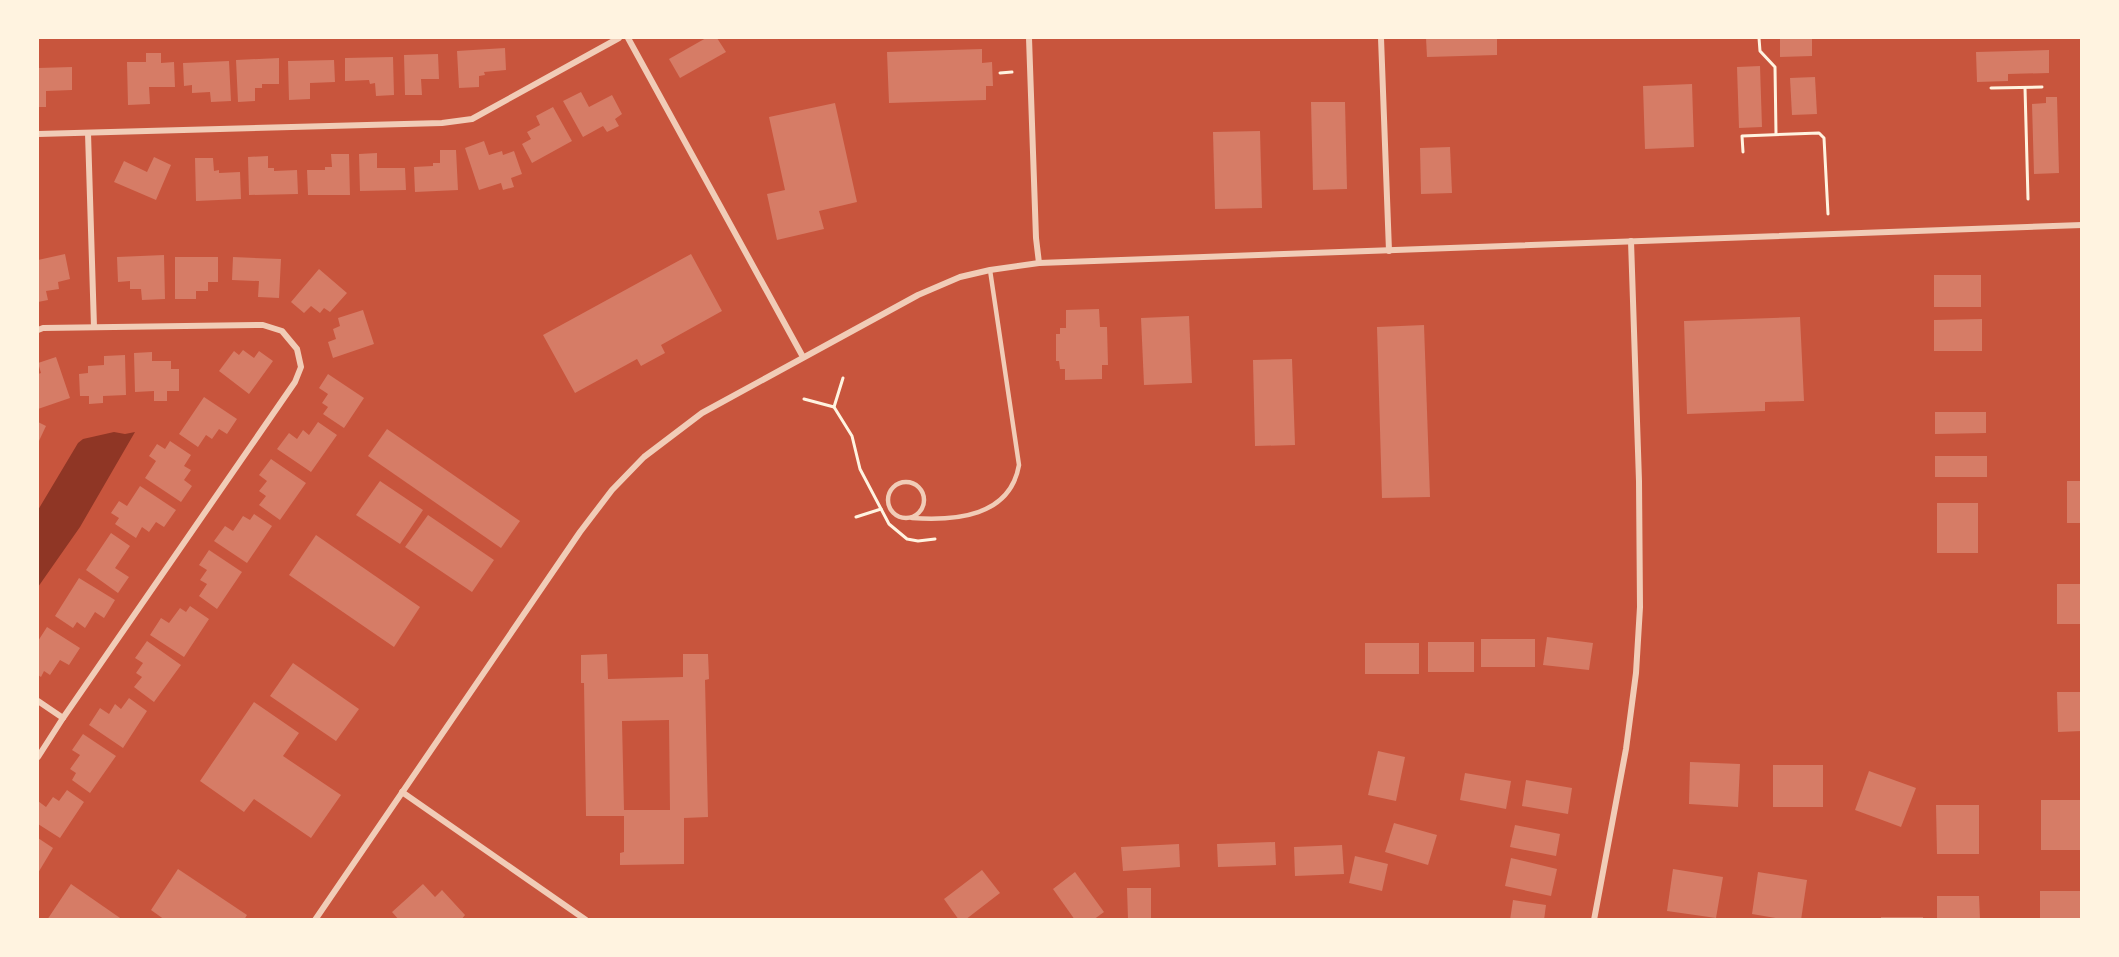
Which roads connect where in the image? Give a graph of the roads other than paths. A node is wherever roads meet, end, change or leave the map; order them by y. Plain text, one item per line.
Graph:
1 (619, 38) edge
2 (628, 38) edge
3 (1029, 38) edge
4 (1382, 38) edge
5 (88, 133) junction
6 (38, 134) edge
7 (2082, 225) edge
8 (1631, 241) junction
9 (1389, 251) junction
10 (1039, 263) junction
11 (990, 270) junction
12 (94, 327) junction
13 (38, 330) edge
14 (803, 357) junction
15 (912, 518) junction
16 (38, 701) edge
17 (63, 718) junction
18 (38, 757) edge
19 (402, 792) junction
20 (315, 920) edge
21 (586, 920) edge
22 (1594, 920) edge

1 - 5 street
2 - 14 street
3 - 10 street
4 - 9 street
5 - 6 street
5 - 12 street
7 - 8 street
8 - 9 street
8 - 22 street
9 - 10 street
10 - 11 street
11 - 14 street
11 - 15 lane
12 - 13 street
12 - 17 street
14 - 19 street
15 - 15 lane
16 - 17 street
17 - 18 street
19 - 20 street
19 - 21 street

